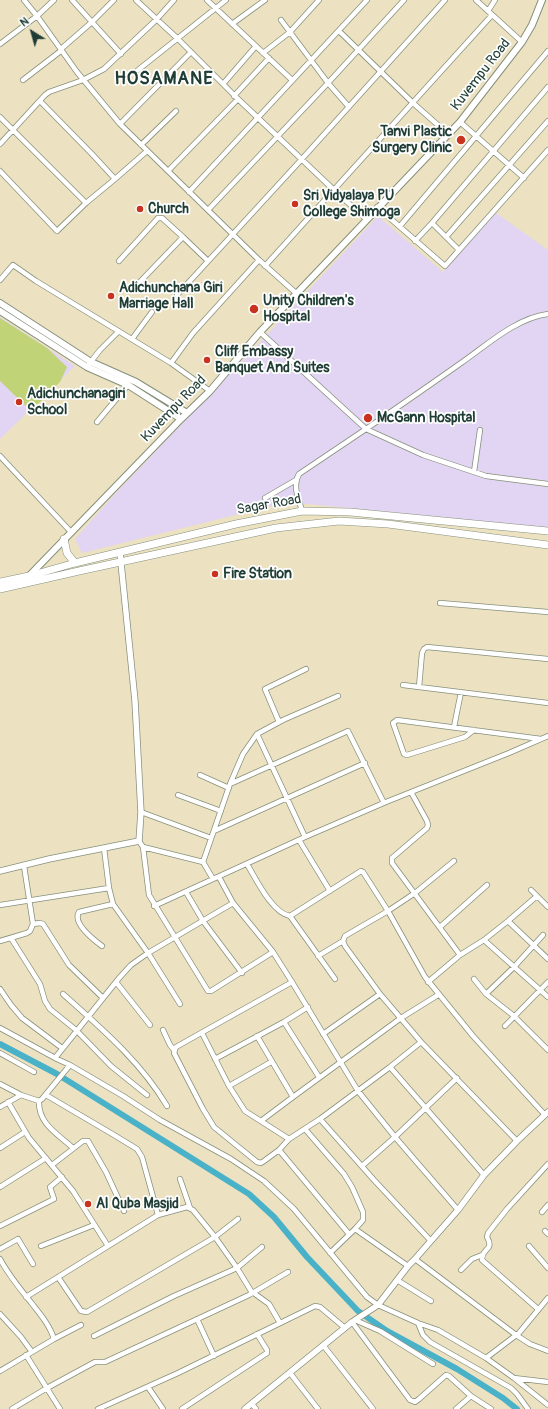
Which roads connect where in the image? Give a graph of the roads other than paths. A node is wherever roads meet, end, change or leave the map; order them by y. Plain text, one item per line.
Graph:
1 (24, 0) edge
2 (54, 0) edge
3 (72, 0) edge
4 (114, 0) edge
5 (136, 0) edge
6 (174, 0) edge
7 (206, 0) edge
8 (226, 0) edge
9 (265, 0) edge
10 (320, 0) edge
11 (368, 0) edge
12 (404, 0) edge
13 (445, 0) edge
14 (476, 0) edge
15 (495, 0) edge
16 (542, 0) edge
17 (215, 8) junction
18 (488, 11) junction
19 (492, 15) junction
20 (37, 16) junction
21 (156, 20) junction
22 (281, 20) dead end
23 (92, 22) junction
24 (232, 24) junction
25 (339, 31) junction
26 (290, 32) junction
27 (178, 38) junction
28 (522, 42) junction
29 (0, 44) edge
30 (256, 46) junction
31 (61, 49) junction
32 (358, 50) junction
33 (548, 51) edge
34 (191, 52) junction
35 (263, 53) junction
36 (121, 54) junction
37 (269, 58) junction
38 (310, 61) junction
39 (138, 70) dead end
40 (381, 72) junction
41 (23, 80) dead end
42 (83, 80) junction
43 (292, 80) junction
44 (328, 83) junction
45 (223, 84) junction
46 (548, 87) edge
47 (236, 98) junction
48 (40, 100) junction
49 (413, 103) junction
50 (349, 107) junction
51 (176, 111) dead end
52 (0, 117) edge
53 (258, 118) junction
54 (548, 121) edge
55 (460, 122) junction
56 (120, 124) junction
57 (13, 130) junction
58 (448, 134) junction
59 (477, 136) junction
60 (277, 137) junction
61 (0, 144) edge
62 (141, 145) junction
63 (147, 150) junction
64 (548, 150) edge
65 (494, 151) junction
66 (301, 160) junction
67 (510, 165) junction
68 (0, 171) edge
69 (168, 171) junction
70 (524, 178) junction
71 (115, 179) junction
72 (334, 190) junction
73 (189, 192) junction
74 (86, 203) junction
75 (378, 207) junction
76 (208, 210) junction
77 (366, 219) junction
78 (432, 224) junction
79 (400, 226) junction
80 (233, 234) junction
81 (183, 237) junction
82 (446, 237) junction
83 (415, 241) junction
84 (459, 250) junction
85 (259, 260) junction
86 (119, 261) dead end
87 (208, 261) junction
88 (265, 266) junction
89 (0, 280) edge
90 (134, 288) dead end
91 (297, 294) junction
92 (177, 295) dead end
93 (0, 303) edge
94 (0, 311) edge
95 (152, 312) dead end
96 (548, 314) edge
97 (118, 332) junction
98 (260, 332) junction
99 (132, 339) junction
100 (171, 363) junction
101 (89, 364) junction
102 (128, 385) junction
103 (210, 391) junction
104 (188, 413) junction
105 (181, 419) junction
106 (97, 422) dead end
107 (366, 429) junction
108 (480, 430) dead end
109 (0, 456) edge
110 (474, 472) junction
111 (296, 480) junction
112 (548, 484) edge
113 (265, 498) dead end
114 (302, 511) junction
115 (548, 531) edge
116 (71, 532) junction
117 (64, 539) junction
118 (548, 545) edge
119 (120, 553) junction
120 (121, 562) junction
121 (75, 563) junction
122 (29, 576) junction
123 (0, 582) edge
124 (22, 585) junction
125 (0, 590) edge
126 (440, 604) dead end
127 (548, 612) edge
128 (548, 658) edge
129 (306, 668) dead end
130 (403, 685) dead end
131 (418, 687) junction
132 (461, 692) junction
133 (338, 696) dead end
134 (548, 703) edge
135 (279, 722) junction
136 (454, 727) junction
137 (474, 730) junction
138 (257, 734) junction
139 (548, 736) edge
140 (543, 739) junction
141 (365, 763) junction
142 (273, 766) junction
143 (200, 775) dead end
144 (229, 786) junction
145 (411, 792) junction
146 (178, 795) dead end
147 (287, 797) junction
148 (384, 803) junction
149 (221, 811) junction
150 (141, 812) junction
151 (214, 831) junction
152 (211, 838) junction
153 (305, 838) junction
154 (299, 840) junction
155 (139, 841) junction
156 (143, 847) junction
157 (104, 848) junction
158 (454, 861) dead end
159 (203, 862) junction
160 (247, 864) junction
161 (24, 866) junction
162 (0, 871) edge
163 (219, 877) junction
164 (213, 879) junction
165 (487, 885) dead end
166 (109, 888) junction
167 (531, 890) dead end
168 (330, 891) junction
169 (186, 892) junction
170 (415, 893) junction
171 (537, 896) junction
172 (30, 901) junction
173 (232, 903) junction
174 (113, 904) junction
175 (0, 905) edge
176 (154, 906) junction
177 (548, 907) edge
178 (388, 911) junction
179 (290, 916) junction
180 (203, 921) junction
181 (508, 921) junction
182 (33, 924) junction
183 (440, 927) junction
184 (543, 935) dead end
185 (11, 938) junction
186 (175, 938) junction
187 (484, 940) junction
188 (0, 941) edge
189 (343, 941) junction
190 (534, 945) junction
191 (102, 946) dead end
192 (273, 952) junction
193 (148, 953) junction
194 (460, 955) junction
195 (318, 956) junction
196 (548, 959) edge
197 (514, 967) junction
198 (242, 973) junction
199 (335, 979) dead end
200 (474, 979) dead end
201 (116, 982) junction
202 (292, 982) junction
203 (428, 982) junction
204 (548, 982) edge
205 (0, 989) edge
206 (541, 990) junction
207 (63, 994) dead end
208 (380, 994) junction
209 (486, 994) junction
210 (438, 995) junction
211 (548, 997) edge
212 (103, 998) junction
213 (180, 1004) dead end
214 (308, 1007) junction
215 (514, 1016) junction
216 (88, 1017) junction
217 (401, 1018) junction
218 (284, 1022) junction
219 (150, 1025) dead end
220 (505, 1026) dead end
221 (0, 1028) edge
222 (76, 1030) junction
223 (163, 1030) dead end
224 (202, 1033) junction
225 (323, 1034) junction
226 (257, 1036) junction
227 (421, 1042) junction
228 (62, 1048) junction
229 (174, 1050) junction
230 (548, 1050) edge
231 (0, 1053) edge
232 (55, 1058) junction
233 (214, 1059) junction
234 (272, 1062) junction
235 (340, 1063) junction
236 (70, 1065) junction
237 (390, 1067) junction
238 (34, 1072) dead end
239 (319, 1077) junction
240 (457, 1078) junction
241 (0, 1084) edge
242 (229, 1086) junction
243 (358, 1091) junction
244 (46, 1094) junction
245 (21, 1095) junction
246 (147, 1095) dead end
247 (293, 1097) junction
248 (39, 1101) junction
249 (8, 1102) junction
250 (167, 1106) dead end
251 (0, 1107) edge
252 (426, 1107) junction
253 (547, 1113) edge
254 (320, 1119) junction
255 (261, 1122) junction
256 (305, 1129) junction
257 (25, 1132) junction
258 (395, 1137) junction
259 (288, 1139) junction
260 (517, 1141) junction
261 (0, 1148) edge
262 (74, 1148) junction
263 (279, 1150) junction
264 (46, 1158) junction
265 (548, 1164) edge
266 (52, 1165) junction
267 (362, 1166) junction
268 (484, 1175) junction
269 (62, 1177) junction
270 (180, 1178) dead end
271 (0, 1187) edge
272 (548, 1205) edge
273 (190, 1208) junction
274 (458, 1210) junction
275 (124, 1211) dead end
276 (542, 1212) dead end
277 (158, 1215) junction
278 (238, 1219) dead end
279 (94, 1225) junction
280 (0, 1226) edge
281 (355, 1229) junction
282 (349, 1234) junction
283 (215, 1237) junction
284 (430, 1240) junction
285 (41, 1246) dead end
286 (108, 1246) junction
287 (529, 1246) dead end
288 (262, 1247) dead end
289 (0, 1249) edge
290 (330, 1253) junction
291 (482, 1255) junction
292 (415, 1259) junction
293 (0, 1260) edge
294 (33, 1264) dead end
295 (408, 1266) junction
296 (237, 1268) junction
297 (548, 1268) edge
298 (461, 1270) dead end
299 (288, 1272) dead end
300 (58, 1277) junction
301 (397, 1280) junction
302 (253, 1293) junction
303 (26, 1297) junction
304 (431, 1301) dead end
305 (547, 1301) edge
306 (378, 1305) junction
307 (538, 1309) junction
308 (0, 1314) edge
309 (196, 1319) junction
310 (355, 1320) junction
311 (280, 1323) junction
312 (418, 1323) junction
313 (81, 1325) dead end
314 (345, 1328) junction
315 (257, 1334) junction
316 (516, 1334) junction
317 (94, 1336) dead end
318 (54, 1339) junction
319 (323, 1346) junction
320 (548, 1350) edge
321 (32, 1352) junction
322 (26, 1356) junction
323 (214, 1356) junction
324 (486, 1358) junction
325 (433, 1364) dead end
326 (0, 1371) edge
327 (290, 1373) junction
328 (514, 1378) junction
329 (548, 1382) edge
330 (148, 1387) junction
331 (47, 1388) junction
332 (471, 1396) junction
333 (252, 1404) junction
334 (548, 1406) edge
335 (12, 1409) edge
336 (60, 1409) edge
337 (98, 1409) edge
338 (163, 1409) edge
339 (182, 1409) edge
340 (245, 1409) edge
341 (256, 1409) edge
342 (318, 1409) edge
343 (373, 1409) edge
344 (456, 1409) edge
345 (491, 1409) edge
346 (528, 1409) edge

1 - 20 street
2 - 20 street
3 - 23 street
4 - 23 street
5 - 21 street
6 - 21 street
7 - 17 street
8 - 17 street
9 - 24 street
10 - 26 street
11 - 25 street
12 - 32 street
13 - 40 street
14 - 18 street
15 - 18 street
16 - 28 main road, Kuvempu Road
17 - 24 street
17 - 27 street
18 - 19 street
19 - 28 street
19 - 49 street
20 - 29 street
20 - 31 street
21 - 27 street
21 - 36 street
22 - 26 street
23 - 31 street
23 - 36 street
24 - 30 street
25 - 32 street
25 - 38 street
26 - 35 street
26 - 38 street
27 - 34 street
27 - 39 street
28 - 55 main road, Kuvempu Road
30 - 35 street
30 - 45 street
31 - 41 street
31 - 42 street
32 - 40 street
32 - 44 street
33 - 59 street
34 - 45 street
34 - 56 street
35 - 37 street
36 - 42 street
37 - 43 street
37 - 47 street
38 - 43 street
38 - 44 street
40 - 49 street
40 - 50 street
42 - 48 street
42 - 56 street
43 - 53 street
44 - 50 street
44 - 60 street
45 - 47 street
46 - 65 street
47 - 53 street
47 - 69 street
48 - 57 street
48 - 71 street
49 - 58 street
49 - 72 street
50 - 66 street
51 - 62 street
52 - 57 street
53 - 60 street
53 - 73 street
54 - 67 street
55 - 58 main road, Kuvempu Road
55 - 59 street
56 - 62 street
57 - 61 street
57 - 74 street
58 - 75 main road, Kuvempu Road
59 - 65 street
59 - 79 street
60 - 66 street
60 - 76 street
62 - 63 street
63 - 69 street
63 - 71 street
64 - 70 street
65 - 67 street
65 - 78 street
66 - 72 street
66 - 80 street
67 - 70 street
67 - 82 street
68 - 74 street
69 - 73 street
70 - 84 street
71 - 74 street
72 - 77 street
72 - 88 street
73 - 76 street
75 - 77 main road, Kuvempu Road
75 - 79 street
76 - 80 street
77 - 91 main road, Kuvempu Road
78 - 82 street
78 - 83 street
79 - 83 street
80 - 85 street
80 - 87 street
81 - 86 street
81 - 87 street
81 - 90 street
82 - 84 street
83 - 84 street
85 - 88 street
85 - 100 street
87 - 92 street
88 - 91 street
89 - 97 street
91 - 98 main road, Kuvempu Road
93 - 101 main road
94 - 101 main road
95 - 99 street
96 - 107 street
97 - 99 street
97 - 101 street
98 - 103 main road, Kuvempu Road
98 - 107 street
99 - 100 street
100 - 103 street
101 - 102 main road
101 - 104 main road
102 - 105 main road
102 - 106 street
103 - 104 main road, Kuvempu Road
104 - 105 main road, Kuvempu Road
105 - 116 main road, Kuvempu Road
107 - 110 street
107 - 111 street
108 - 110 street
109 - 116 street
110 - 112 street
111 - 113 street
111 - 114 street
114 - 115 highway, Sagar Road
114 - 119 highway, Sagar Road
116 - 117 main road, Kuvempu Road
117 - 121 highway
117 - 122 main road, Kuvempu Road
118 - 120 highway, Sagar Road
119 - 120 street
119 - 121 highway, Sagar Road
120 - 124 highway, Sagar Road
120 - 150 street
121 - 122 highway, Sagar Road
122 - 123 highway, Sagar Road
122 - 124 main road, Kuvempu Road
124 - 125 highway, Sagar Road
126 - 127 street
128 - 131 street
129 - 135 street
130 - 131 street
131 - 132 street
132 - 134 street
132 - 136 street
133 - 135 street
135 - 138 street
136 - 137 street
136 - 137 street
137 - 140 street
138 - 142 street
138 - 144 street
139 - 140 street
140 - 145 street
141 - 142 street
141 - 147 street
141 - 148 street
142 - 144 street
142 - 147 street
143 - 144 street
144 - 149 street
145 - 148 street
145 - 170 street
146 - 149 street
147 - 151 street
147 - 153 street
148 - 153 street
149 - 151 street
150 - 152 street
150 - 155 street
151 - 152 street
152 - 159 street
153 - 154 street
154 - 160 street
154 - 168 street
155 - 156 street
155 - 157 street
156 - 159 street
156 - 176 street
157 - 161 street
157 - 166 street
158 - 170 street
159 - 164 street
160 - 163 street
160 - 179 street
161 - 162 street
161 - 172 street
163 - 164 street
163 - 173 street
164 - 169 street
165 - 183 street
166 - 172 street
166 - 174 street
167 - 171 street
168 - 178 street
168 - 179 street
169 - 176 street
169 - 180 street
170 - 178 street
170 - 183 street
171 - 177 street
171 - 181 street
172 - 175 street
172 - 182 street
173 - 180 street
173 - 192 street
174 - 191 street
174 - 193 street
176 - 186 street
178 - 189 street
178 - 203 street
179 - 195 street
180 - 186 street
180 - 198 street
181 - 187 street
181 - 190 street
182 - 185 street
182 - 212 street
183 - 194 street
184 - 190 street
185 - 188 street
185 - 222 street
186 - 193 street
186 - 198 street
187 - 194 street
187 - 197 street
189 - 195 street
189 - 208 street
190 - 196 street
190 - 197 street
192 - 198 street
192 - 202 street
193 - 201 street
193 - 213 street
194 - 203 street
195 - 199 street
197 - 206 street
197 - 209 street
200 - 209 street
201 - 212 street
201 - 219 street
202 - 214 street
202 - 224 street
203 - 210 street
204 - 206 street
205 - 228 street
206 - 211 street
206 - 215 street
207 - 216 street
208 - 217 street
208 - 225 street
209 - 215 street
210 - 217 street
210 - 253 street
212 - 216 street
214 - 218 street
214 - 225 street
215 - 220 street
215 - 230 street
216 - 222 street
216 - 250 street
217 - 227 street
217 - 235 street
218 - 226 street
218 - 239 street
221 - 232 street
222 - 228 street
222 - 246 street
223 - 229 street
224 - 229 street
224 - 233 street
225 - 235 street
226 - 233 street
226 - 234 street
227 - 237 street
227 - 240 street
228 - 232 street
229 - 263 street
231 - 238 street
232 - 236 street
233 - 242 street
234 - 242 street
234 - 247 street
235 - 239 street
235 - 243 street
236 - 244 street
236 - 290 street
237 - 243 street
237 - 252 street
239 - 247 street
240 - 252 street
240 - 260 street
241 - 245 street
242 - 255 street
243 - 254 street
243 - 258 street
244 - 248 street
244 - 277 street
245 - 248 street
245 - 249 street
247 - 255 street
248 - 262 street
249 - 251 street
249 - 257 street
252 - 258 street
252 - 268 street
253 - 260 street
254 - 256 street
254 - 267 street
255 - 259 street
256 - 259 street
256 - 281 street
257 - 261 street
257 - 264 street
258 - 267 street
258 - 274 street
259 - 263 street
260 - 268 street
262 - 266 street
262 - 275 street
263 - 282 street
264 - 266 street
264 - 271 street
265 - 291 street
266 - 269 street
267 - 284 street
268 - 274 street
269 - 279 street
269 - 280 street
270 - 273 street
272 - 276 street
273 - 277 street
273 - 283 street
274 - 284 street
277 - 286 street
278 - 283 street
279 - 285 street
279 - 286 street
281 - 282 street
281 - 295 street
282 - 290 street
283 - 296 street
283 - 300 street
284 - 292 street
286 - 300 street
287 - 297 street
288 - 296 street
289 - 294 street
290 - 306 street
291 - 298 street
291 - 307 street
292 - 295 street
292 - 316 street
293 - 303 street
295 - 301 street
296 - 302 street
296 - 317 street
299 - 302 street
300 - 303 street
301 - 304 street
301 - 306 street
302 - 309 street
302 - 311 street
303 - 318 street
305 - 307 street
306 - 310 street
306 - 312 street
307 - 316 street
308 - 321 street
309 - 323 street
309 - 331 street
310 - 314 street
310 - 325 street
310 - 332 street
311 - 314 street
311 - 315 street
312 - 324 street
312 - 346 street
313 - 318 street
314 - 319 street
315 - 323 street
315 - 339 street
316 - 320 street
316 - 324 street
318 - 321 street
319 - 327 street
319 - 343 street
321 - 322 street
322 - 326 street
322 - 331 street
323 - 330 street
324 - 328 street
327 - 333 street
327 - 342 street
328 - 329 street
328 - 334 street
330 - 337 street
330 - 338 street
331 - 335 street
331 - 336 street
332 - 344 street
332 - 345 street
333 - 340 street
333 - 341 street

